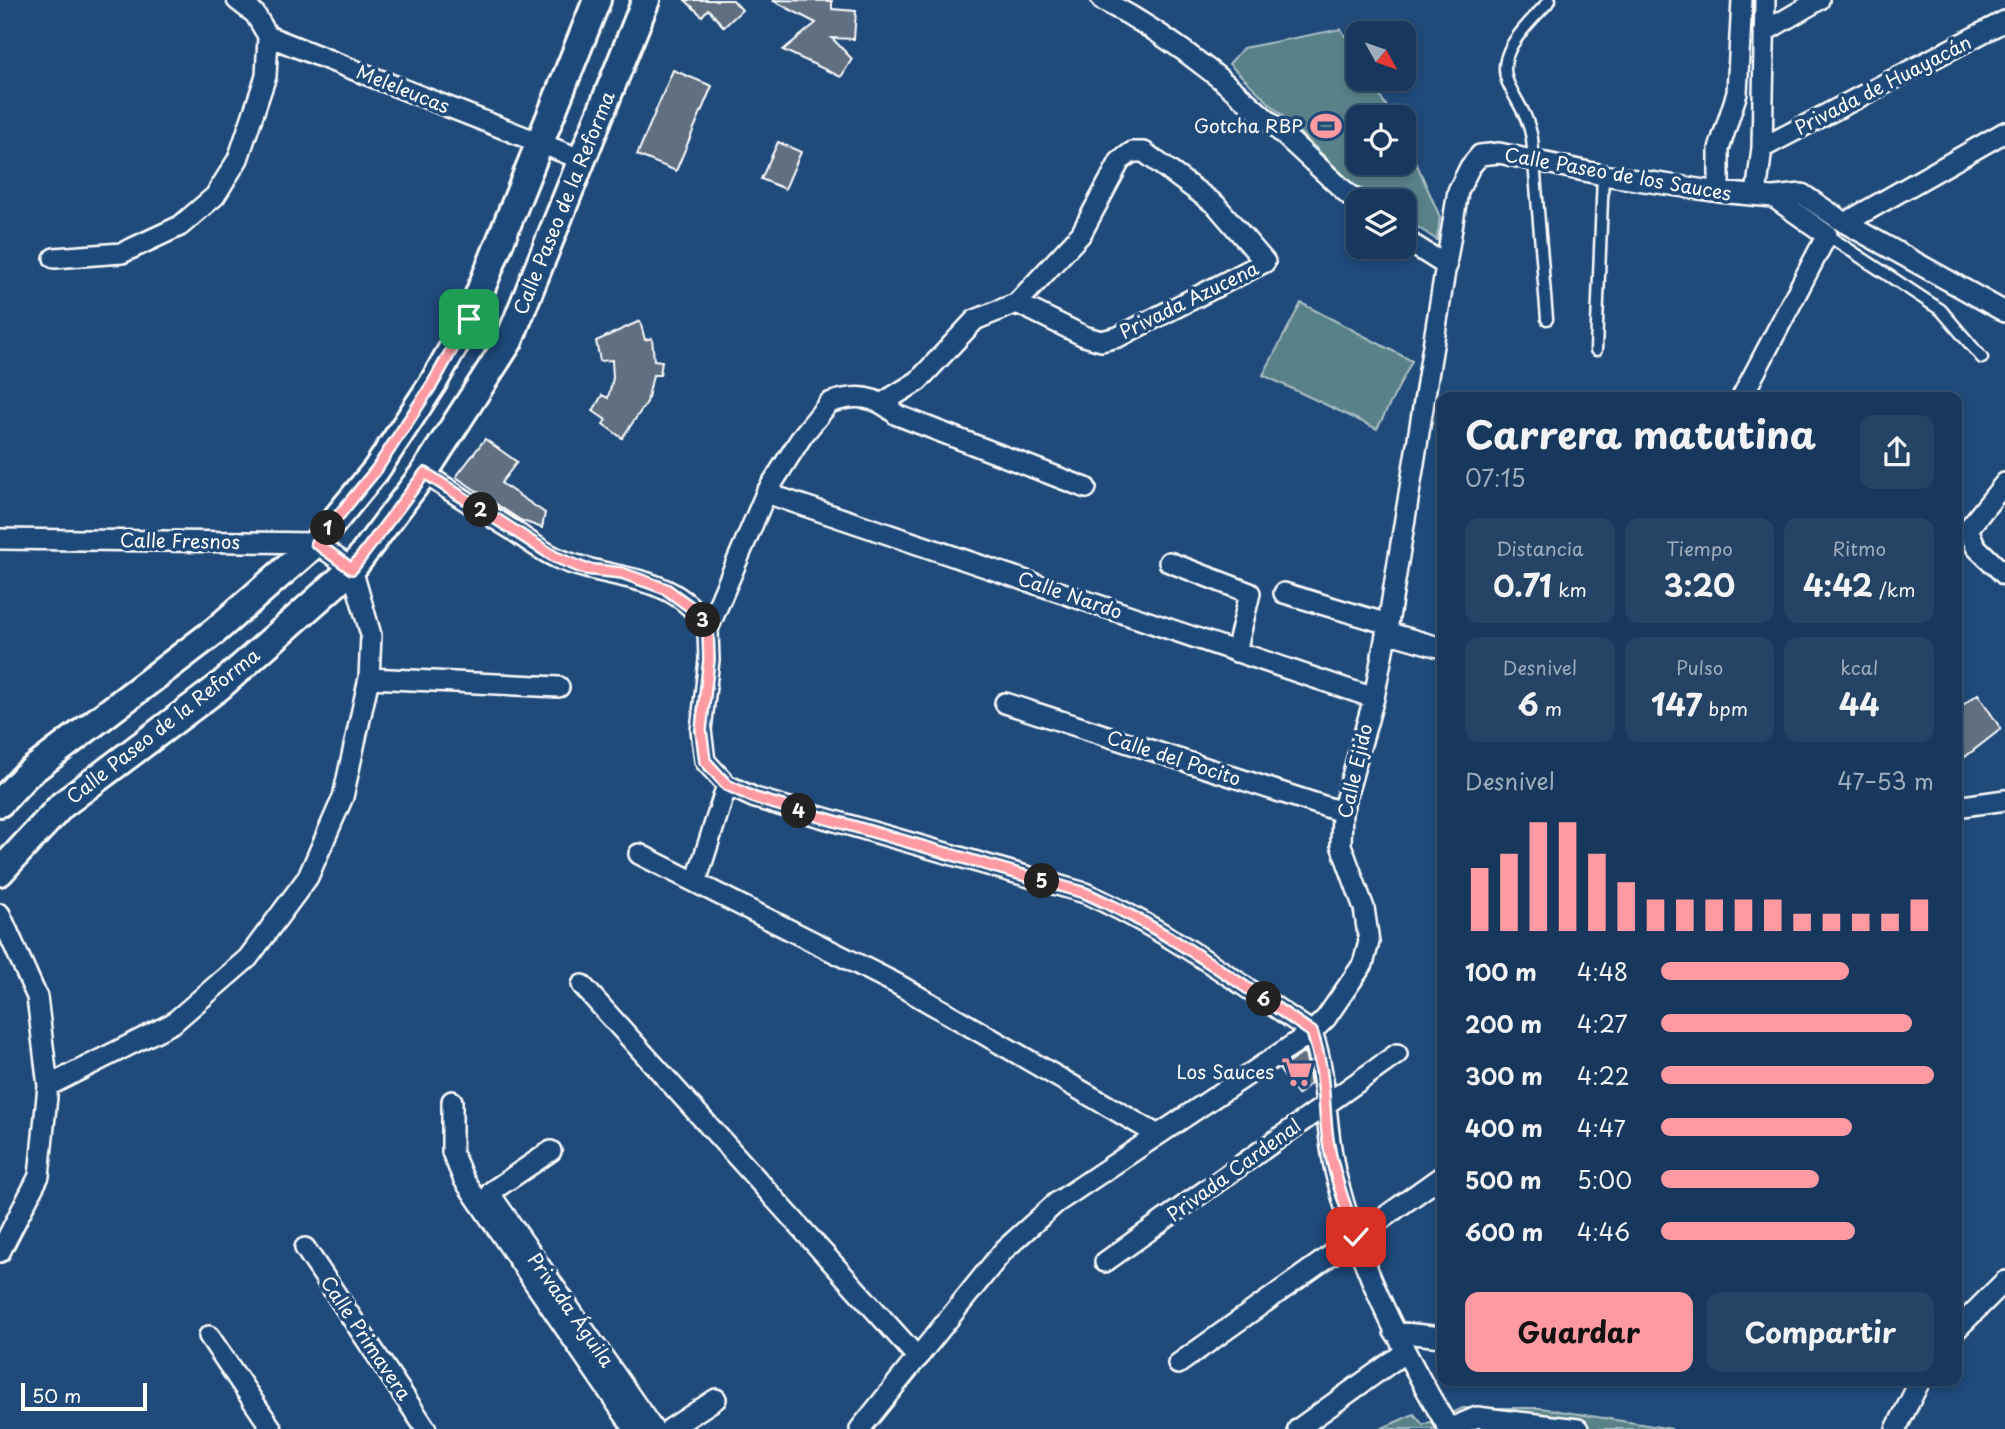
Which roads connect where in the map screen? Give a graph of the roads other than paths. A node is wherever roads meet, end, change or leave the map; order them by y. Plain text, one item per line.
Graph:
1 (237, 0) edge
2 (597, 0) edge
3 (646, 0) edge
4 (1102, 0) edge
5 (1550, 0) edge
6 (1742, 0) edge
7 (1765, 0) edge
8 (1819, 0) edge
9 (261, 7) edge
10 (2005, 22) edge
11 (1764, 32) junction
12 (268, 36) junction
13 (2005, 132) edge
14 (537, 143) junction
15 (1762, 148) junction
16 (583, 160) junction
17 (1531, 160) junction
18 (1603, 175) junction
19 (1346, 192) edge
20 (1719, 192) junction
21 (1765, 196) junction
22 (1845, 223) junction
23 (1827, 235) junction
24 (1416, 247) edge
25 (54, 258) dead end
26 (1447, 266) junction
27 (1017, 303) junction
28 (2003, 308) edge
29 (1547, 319) dead end
30 (1596, 350) dead end
31 (1982, 358) dead end
32 (1745, 392) edge
33 (884, 402) junction
34 (425, 473) junction
35 (2005, 483) edge
36 (1086, 488) dead end
37 (766, 493) junction
38 (0, 539) edge
39 (316, 543) junction
40 (1169, 562) dead end
41 (352, 569) junction
42 (2005, 575) edge
43 (1284, 593) dead end
44 (1387, 628) junction
45 (708, 629) junction
46 (1437, 646) edge
47 (1236, 652) junction
48 (369, 678) junction
49 (559, 687) dead end
50 (1374, 698) junction
51 (1005, 704) dead end
52 (727, 785) junction
53 (2005, 800) edge
54 (0, 803) edge
55 (1962, 806) edge
56 (1342, 812) junction
57 (639, 854) dead end
58 (0, 872) edge
59 (696, 882) junction
60 (0, 914) edge
61 (582, 985) dead end
62 (1312, 1032) junction
63 (1397, 1054) dead end
64 (48, 1086) junction
65 (452, 1101) dead end
66 (1327, 1103) junction
67 (1157, 1135) junction
68 (551, 1151) dead end
69 (1437, 1180) edge
70 (1356, 1237) junction
71 (305, 1248) dead end
72 (0, 1252) edge
73 (1105, 1262) dead end
74 (2005, 1281) edge
75 (1962, 1324) edge
76 (1394, 1332) junction
77 (1437, 1333) edge
78 (209, 1336) dead end
79 (1404, 1353) junction
80 (918, 1358) junction
81 (1178, 1364) dead end
82 (1918, 1386) edge
83 (716, 1399) dead end
84 (272, 1429) edge
85 (426, 1429) edge
86 (634, 1429) edge
87 (653, 1429) edge
88 (670, 1429) edge
89 (860, 1429) edge
90 (1298, 1429) edge
91 (1449, 1429) edge
92 (1578, 1429) edge
93 (1896, 1429) edge

1 - 9 street
2 - 14 main road
3 - 16 main road, Calle Paseo de la Reforma
4 - 19 street
5 - 17 lane
6 - 20 street
7 - 11 street
8 - 11 street
9 - 12 street
10 - 15 street, Privada de Huayacán
11 - 15 street
12 - 14 street, Meleleucas
12 - 25 street
13 - 22 street
14 - 16 street, Meleleucas
14 - 39 main road
15 - 21 street
16 - 34 main road, Calle Paseo de la Reforma
17 - 18 street, Calle Paseo de los Sauces
17 - 26 street, Calle Paseo de los Sauces
17 - 29 lane
18 - 20 street, Calle Paseo de los Sauces
18 - 30 lane
20 - 21 street, Calle Paseo de los Sauces
21 - 22 street, Calle Paseo de los Sauces
21 - 23 street
22 - 28 street, Calle Paseo de los Sauces
23 - 31 lane
23 - 32 street
24 - 26 street
26 - 44 street, Calle Paseo de los Sauces
27 - 27 street, Privada Azucena
27 - 33 street
33 - 36 street
33 - 37 street
34 - 41 main road, Calle Paseo de la Reforma
34 - 45 street
35 - 42 street
37 - 45 street
37 - 47 street, Calle Nardo
38 - 39 street, Calle Fresnos
39 - 41 street
39 - 54 main road
40 - 47 street
41 - 48 street
41 - 58 main road, Calle Paseo de la Reforma
43 - 44 street
44 - 46 street
44 - 50 street, Calle Ejido
45 - 52 street
47 - 50 street, Calle Nardo
48 - 49 street
48 - 64 street
50 - 56 street, Calle Ejido
51 - 56 street, Calle del Pocito
52 - 59 street
52 - 62 street
53 - 55 street
56 - 62 street, Calle Ejido
57 - 59 street
59 - 67 street
60 - 64 street
61 - 80 street
62 - 66 street
62 - 67 street
63 - 66 street, Privada Cardenal
64 - 72 street
65 - 86 street
66 - 70 street
66 - 73 street, Privada Cardenal
67 - 80 street
68 - 87 street, Privada Águila
69 - 70 street
70 - 76 street
70 - 81 street
71 - 85 street, Calle Primavera
74 - 75 street
76 - 77 street
76 - 79 street
78 - 84 street
79 - 90 street
79 - 91 street
80 - 89 street
82 - 93 street
83 - 88 street
91 - 92 street

